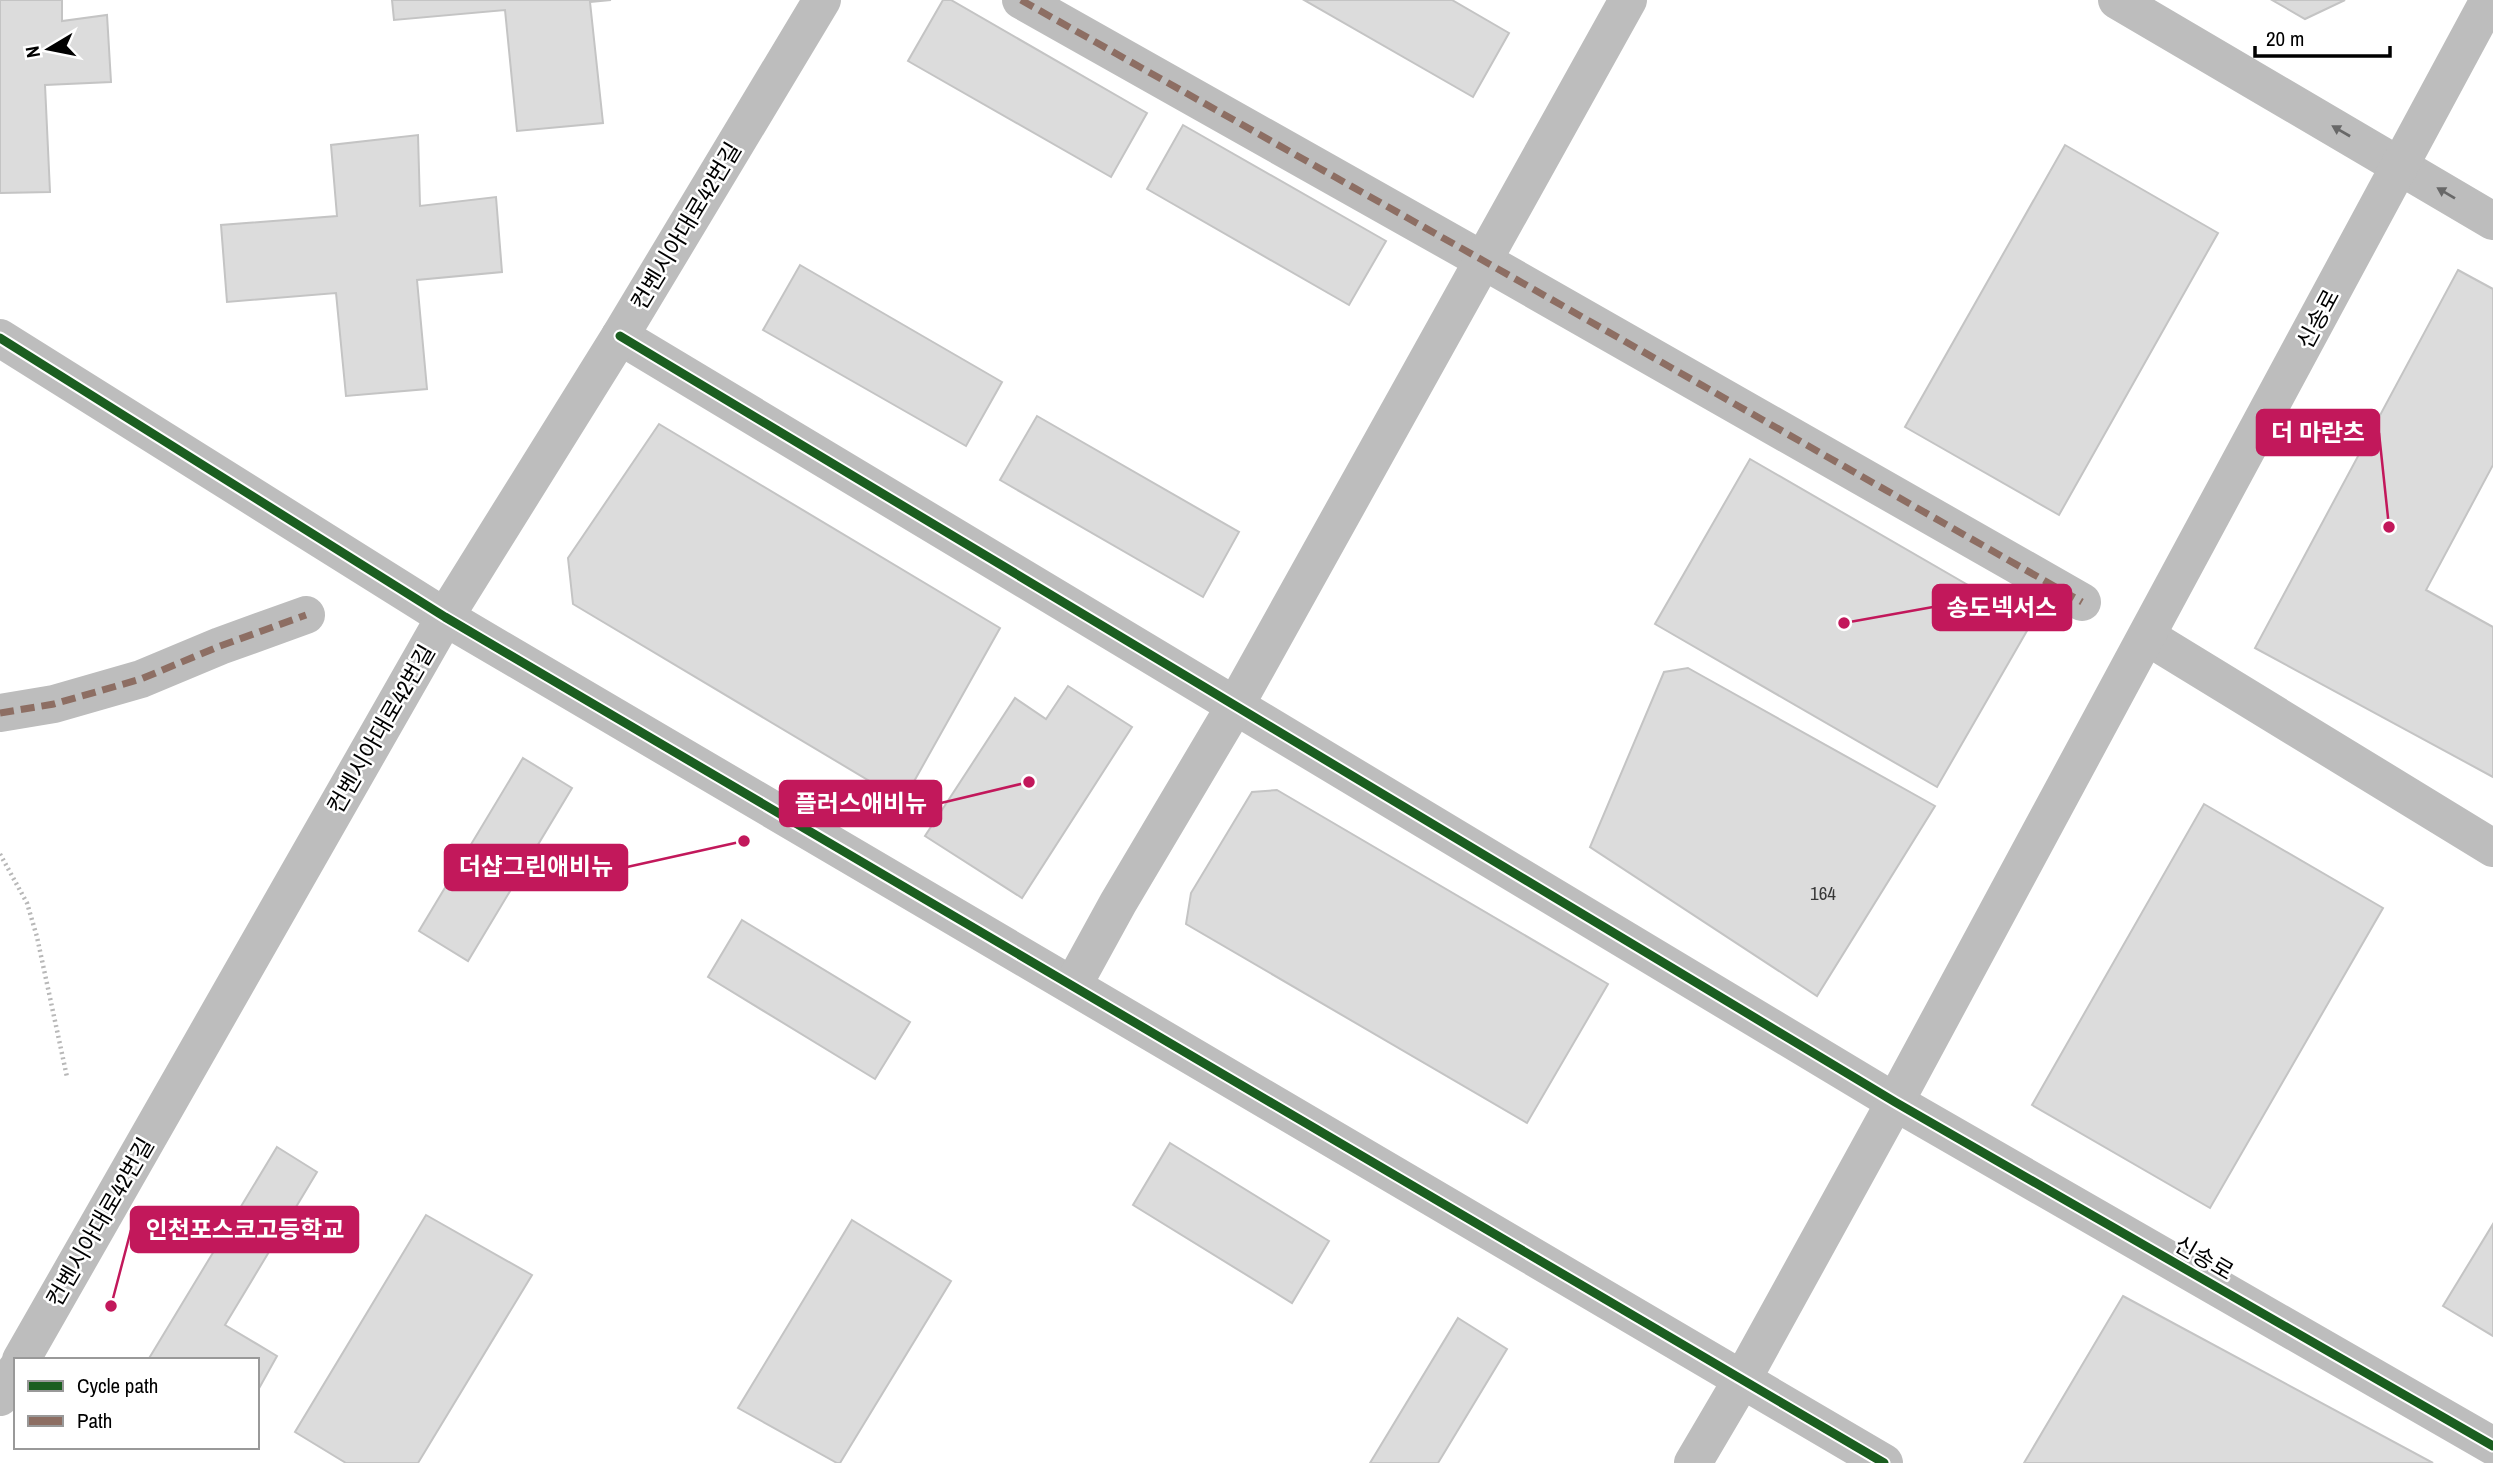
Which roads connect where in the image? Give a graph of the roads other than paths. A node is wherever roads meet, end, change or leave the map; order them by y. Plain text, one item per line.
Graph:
1 (822, 0) edge
2 (1021, 0) edge
3 (1628, 0) edge
4 (2117, 0) edge
5 (2489, 0) edge
6 (2400, 166) junction
7 (2493, 221) edge
8 (1484, 261) junction
9 (621, 336) junction
10 (0, 338) edge
11 (2082, 602) dead end
12 (306, 615) dead end
13 (445, 617) junction
14 (2148, 637) junction
15 (1235, 706) junction
16 (0, 713) edge
17 (2493, 848) edge
18 (1073, 985) junction
19 (1895, 1102) junction
20 (22, 1358) edge
21 (14, 1373) edge
22 (1744, 1378) junction
23 (0, 1397) edge
24 (2493, 1446) edge
25 (1693, 1463) edge
26 (1884, 1463) edge

1 - 9 street, 컨벤시아대로42번길
2 - 8 street
3 - 8 street
6 -> 4 street
5 - 6 street, 신송로
7 -> 6 street
6 - 14 street, 신송로
8 - 11 street
8 - 15 street
9 - 13 street, 컨벤시아대로42번길
9 - 15 street
10 - 13 street
12 - 16 street
13 - 18 street
13 - 20 street, 컨벤시아대로42번길
14 - 17 street
14 - 19 street, 신송로
15 - 18 street
15 - 19 street
18 - 22 street
19 - 22 street, 신송로
19 - 24 street, 신송로
21 - 23 street
22 - 25 street, 신송로
22 - 26 street

